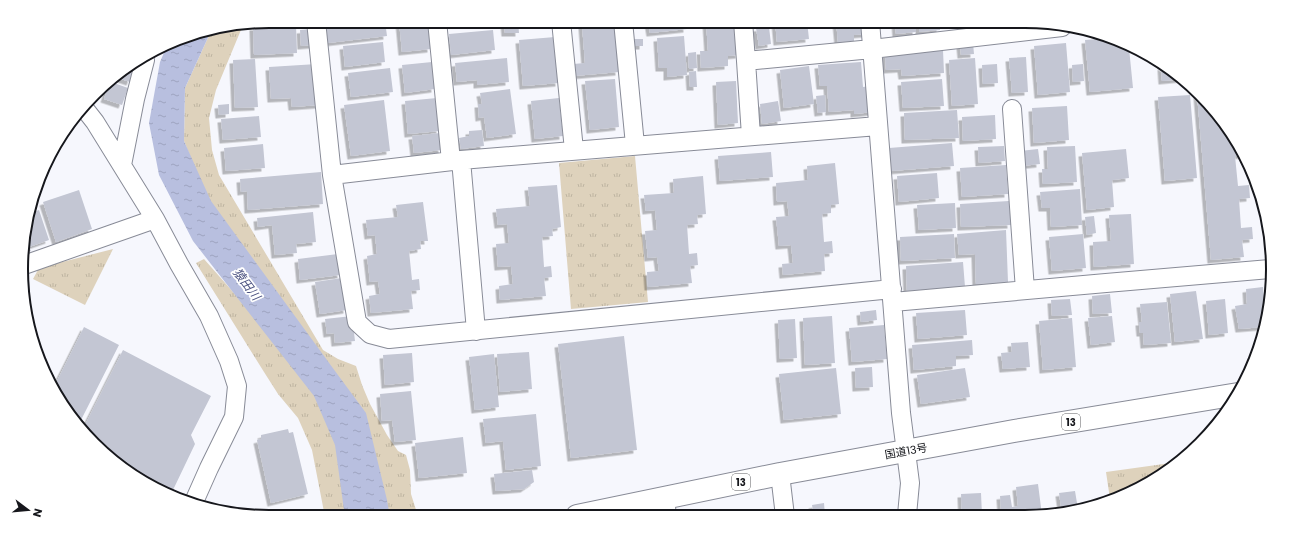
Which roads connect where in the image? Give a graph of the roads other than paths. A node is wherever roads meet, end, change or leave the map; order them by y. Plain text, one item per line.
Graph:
1 (317, 28) edge
2 (438, 28) edge
3 (562, 28) edge
4 (624, 28) edge
5 (744, 28) edge
6 (870, 28) edge
7 (1043, 29) edge
8 (872, 49) junction
9 (746, 60) junction
10 (144, 63) edge
11 (1012, 109) dead end
12 (87, 112) edge
13 (878, 126) junction
14 (751, 136) junction
15 (635, 145) junction
16 (574, 150) junction
17 (456, 161) junction
18 (122, 165) junction
19 (332, 175) junction
20 (155, 219) junction
21 (28, 263) edge
22 (1266, 269) edge
23 (1025, 290) junction
24 (892, 296) junction
25 (476, 331) junction
26 (1230, 395) edge
27 (905, 452) junction
28 (780, 474) junction
29 (196, 498) edge
30 (666, 507) edge
31 (636, 510) edge
32 (783, 510) edge
33 (907, 510) edge

1 - 19 street
2 - 17 street
3 - 16 street
4 - 15 street
5 - 9 street
6 - 8 street
7 - 8 street
8 - 9 street
8 - 13 street
9 - 14 street
10 - 18 street
11 - 23 street
12 - 18 street
13 - 14 street
13 - 24 street
14 - 15 street
15 - 16 street
16 - 17 street
17 - 19 street
17 - 25 street
18 - 20 street
19 - 25 street
20 - 21 street
20 - 29 street
22 - 23 street
23 - 24 street
24 - 25 street
24 - 27 street
26 - 27 highway, 国道13号 / 13
27 - 28 highway, 国道13号 / 13
27 - 33 street
28 - 30 highway, 国道13号 / 13
28 - 32 street
30 - 31 highway, 国道13号 / 13

